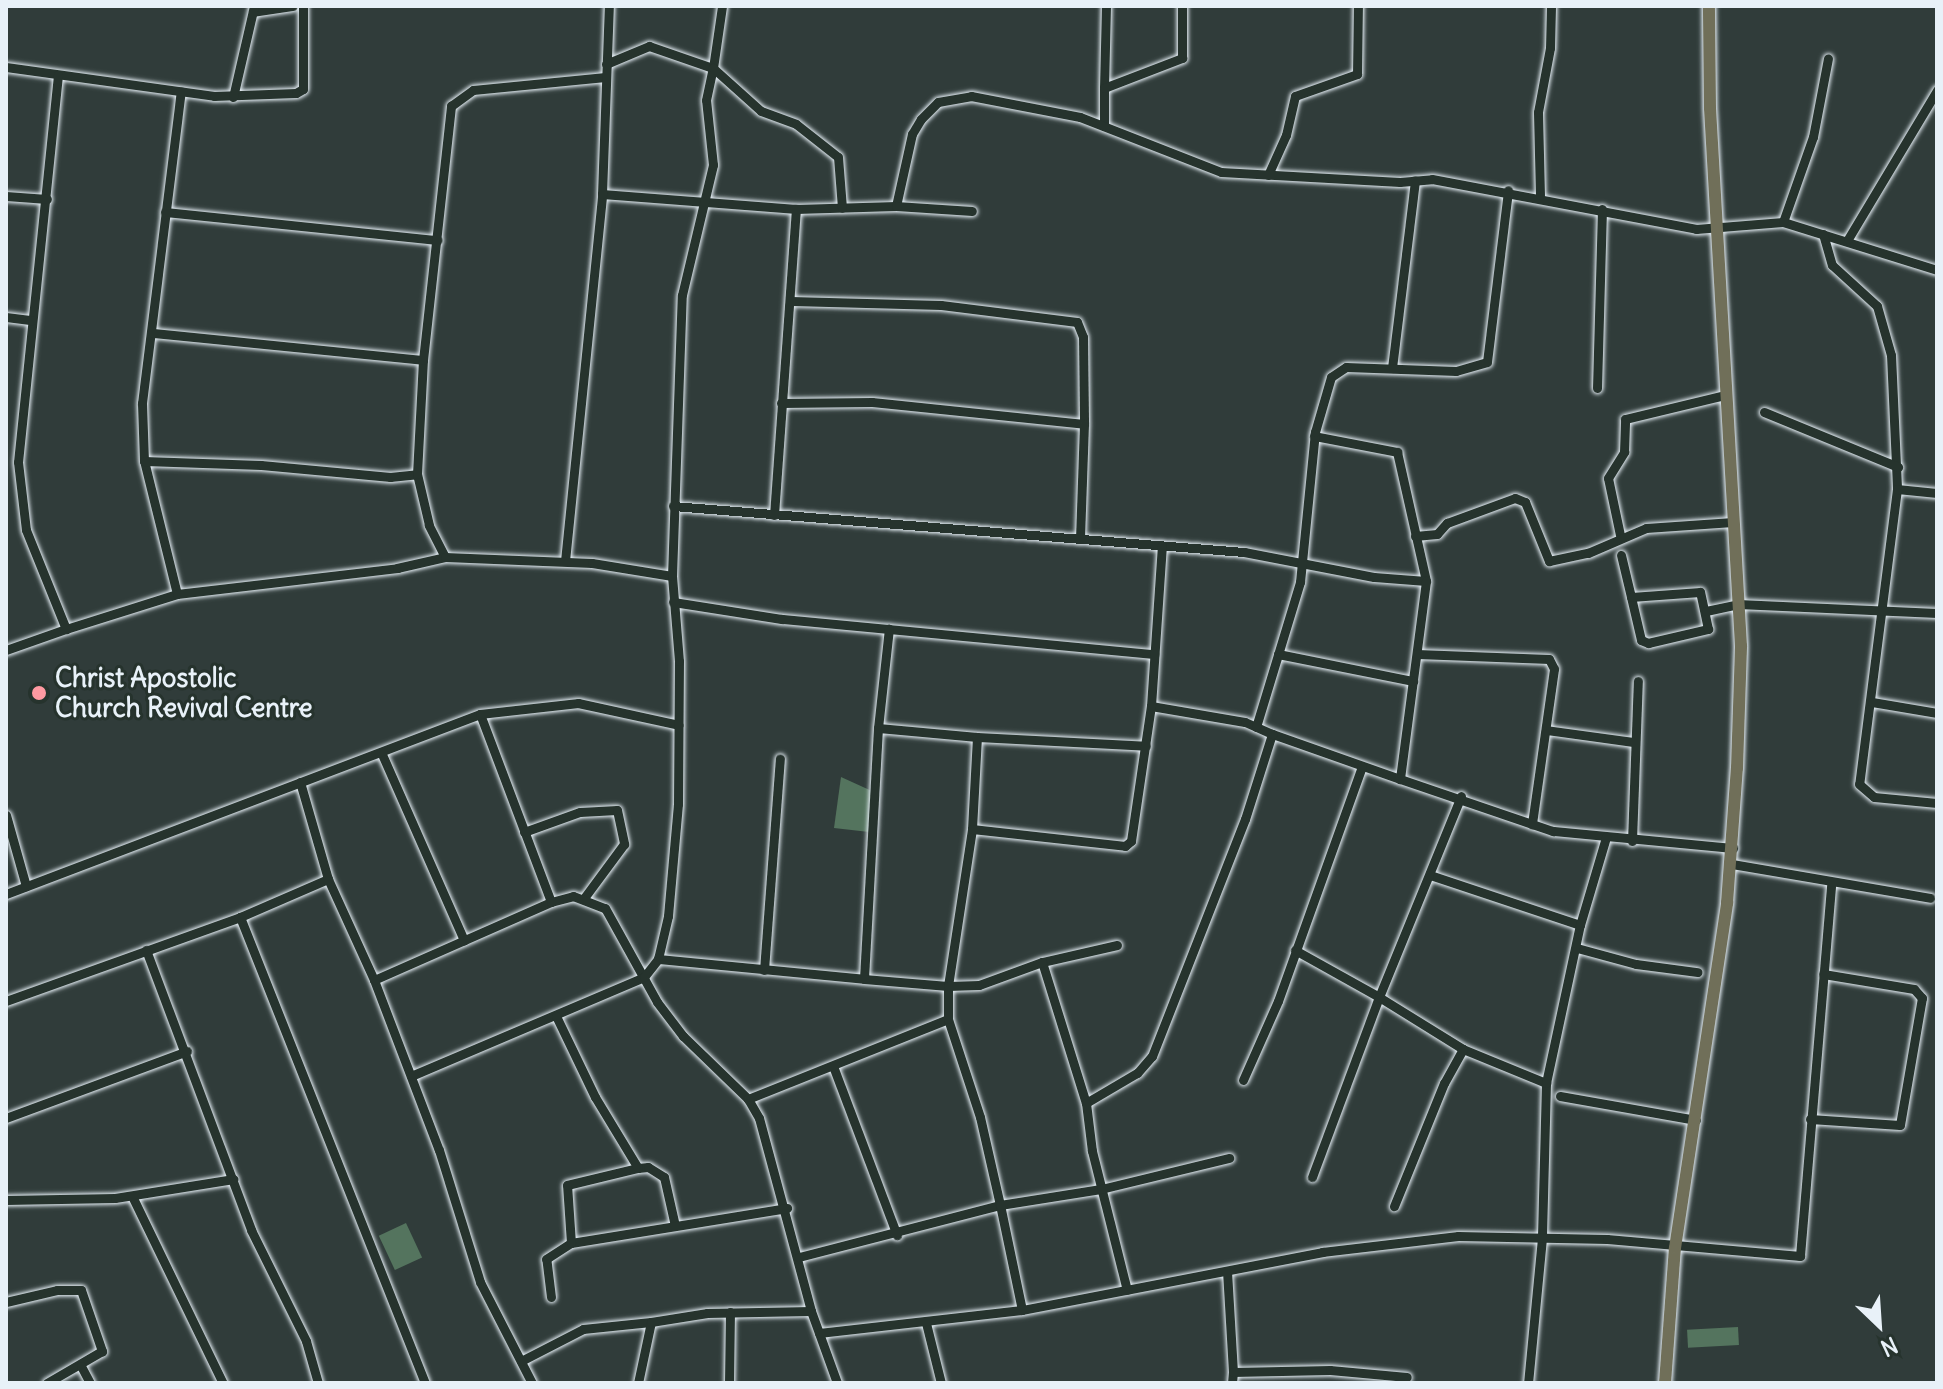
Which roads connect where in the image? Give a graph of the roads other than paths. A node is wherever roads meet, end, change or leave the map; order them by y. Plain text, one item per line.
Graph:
1 (293, 6) edge
2 (303, 6) edge
3 (609, 6) edge
4 (722, 6) edge
5 (1106, 6) edge
6 (1182, 6) edge
7 (1358, 6) edge
8 (1551, 6) edge
9 (1709, 6) edge
10 (254, 9) edge
11 (1828, 58) dead end
12 (606, 64) junction
13 (6, 67) edge
14 (713, 68) junction
15 (58, 75) junction
16 (605, 77) junction
17 (1104, 88) junction
18 (1937, 90) edge
19 (181, 91) junction
20 (233, 97) junction
21 (1104, 126) junction
22 (1268, 175) junction
23 (1415, 180) junction
24 (1508, 190) junction
25 (602, 194) junction
26 (1540, 195) junction
27 (6, 196) edge
28 (47, 199) junction
29 (706, 202) junction
30 (896, 206) junction
31 (842, 208) junction
32 (796, 209) junction
33 (1602, 209) junction
34 (972, 211) dead end
35 (165, 212) junction
36 (1783, 222) junction
37 (1717, 224) junction
38 (1823, 234) junction
39 (1848, 239) junction
40 (438, 240) junction
41 (1937, 270) edge
42 (791, 301) junction
43 (6, 317) edge
44 (32, 320) junction
45 (153, 333) junction
46 (423, 360) junction
47 (1392, 368) junction
48 (1597, 388) dead end
49 (1725, 395) junction
50 (781, 403) junction
51 (1764, 412) dead end
52 (1084, 424) junction
53 (1314, 436) junction
54 (144, 461) junction
55 (1898, 467) junction
56 (417, 474) junction
57 (1897, 489) junction
58 (1937, 493) edge
59 (673, 506) junction
60 (774, 515) junction
61 (1733, 522) junction
62 (1620, 535) junction
63 (1415, 536) junction
64 (1080, 538) junction
65 (1162, 545) junction
66 (1621, 555) dead end
67 (445, 557) junction
68 (565, 561) junction
69 (1301, 563) junction
70 (672, 576) junction
71 (1426, 581) junction
72 (177, 594) junction
73 (1631, 597) junction
74 (673, 602) junction
75 (1738, 604) junction
76 (1883, 610) junction
77 (1706, 611) junction
78 (1937, 613) edge
79 (66, 629) junction
80 (889, 629) junction
81 (6, 650) edge
82 (1154, 654) junction
83 (1278, 654) junction
84 (1417, 654) junction
85 (1413, 681) junction
86 (1638, 681) dead end
87 (1872, 702) junction
88 (1151, 706) junction
89 (1937, 713) edge
90 (480, 714) junction
91 (679, 725) junction
92 (1256, 727) junction
93 (878, 728) junction
94 (1546, 730) junction
95 (1272, 734) junction
96 (977, 737) junction
97 (1634, 742) junction
98 (1146, 746) junction
99 (381, 752) junction
100 (780, 759) dead end
101 (1362, 767) junction
102 (1400, 779) junction
103 (300, 782) junction
104 (1461, 796) junction
105 (1937, 803) edge
106 (6, 815) edge
107 (1532, 824) junction
108 (972, 829) junction
109 (524, 832) junction
110 (1606, 837) junction
111 (1632, 841) junction
112 (1733, 848) junction
113 (1732, 864) junction
114 (1433, 876) junction
115 (328, 879) junction
116 (1831, 883) junction
117 (26, 886) junction
118 (6, 894) edge
119 (584, 898) junction
120 (1930, 898) dead end
121 (551, 902) junction
122 (240, 917) junction
123 (1580, 925) junction
124 (464, 940) junction
125 (1117, 945) dead end
126 (1577, 948) junction
127 (146, 950) junction
128 (1295, 950) junction
129 (658, 959) junction
130 (1042, 962) junction
131 (764, 970) junction
132 (1697, 972) dead end
133 (1823, 974) junction
134 (644, 977) junction
135 (864, 979) junction
136 (374, 980) junction
137 (948, 986) junction
138 (1379, 997) junction
139 (6, 1001) edge
140 (556, 1016) junction
141 (948, 1019) junction
142 (1463, 1049) junction
143 (187, 1051) junction
144 (833, 1066) junction
145 (411, 1076) junction
146 (1243, 1080) dead end
147 (1546, 1083) junction
148 (1560, 1096) dead end
149 (748, 1099) junction
150 (1086, 1103) junction
151 (6, 1118) edge
152 (1810, 1119) junction
153 (1696, 1120) junction
154 (1229, 1158) dead end
155 (638, 1168) junction
156 (1312, 1177) dead end
157 (233, 1179) junction
158 (1101, 1189) junction
159 (132, 1196) junction
160 (6, 1200) edge
161 (1000, 1205) junction
162 (1394, 1206) dead end
163 (787, 1208) junction
164 (675, 1226) junction
165 (897, 1235) junction
166 (1542, 1238) junction
167 (571, 1243) junction
168 (1675, 1248) junction
169 (799, 1257) junction
170 (1227, 1271) junction
171 (1127, 1290) junction
172 (551, 1297) dead end
173 (6, 1302) edge
174 (1022, 1310) junction
175 (811, 1311) junction
176 (730, 1312) junction
177 (651, 1322) junction
178 (926, 1323) junction
179 (819, 1333) junction
180 (521, 1361) junction
181 (81, 1366) junction
182 (1233, 1372) junction
183 (1407, 1377) dead end
184 (47, 1383) edge
185 (90, 1383) edge
186 (223, 1383) edge
187 (318, 1383) edge
188 (425, 1383) edge
189 (532, 1383) edge
190 (638, 1383) edge
191 (729, 1383) edge
192 (837, 1383) edge
193 (941, 1383) edge
194 (1232, 1383) edge
195 (1528, 1383) edge
196 (1665, 1383) edge

1 - 10 street
2 - 20 street
3 - 12 street
4 - 14 street
5 - 17 street
6 - 17 street
7 - 22 street
8 - 26 street
9 - 37 main road
10 - 20 street
11 - 36 street
12 - 14 street
12 - 16 street
13 - 15 street
14 - 29 street
14 - 31 street
15 - 19 street
15 - 28 street
16 - 25 street
16 - 40 street
17 - 21 street
18 - 39 street
19 - 20 street
19 - 35 street
21 - 22 street
21 - 30 street
22 - 23 street
23 - 24 street
23 - 47 street
24 - 26 street
24 - 47 street
25 - 29 street
25 - 68 street
26 - 33 street
27 - 28 street
28 - 44 street
29 - 32 street
29 - 59 street
30 - 31 street
30 - 34 street
31 - 32 street
32 - 42 street
33 - 37 street
33 - 48 street
35 - 40 street
35 - 45 street
36 - 37 street
36 - 38 street
37 - 49 main road
38 - 39 street
38 - 55 street
39 - 41 street
40 - 46 street
42 - 50 street
42 - 52 street
43 - 44 street
44 - 79 street
45 - 46 street
45 - 54 street
46 - 56 street
47 - 53 street
49 - 61 main road
49 - 62 street
50 - 52 street
50 - 60 street
51 - 55 street
52 - 64 street
53 - 63 street
53 - 69 street
54 - 56 street
54 - 72 street
55 - 57 street
56 - 67 street
57 - 58 street
57 - 76 street
59 - 60 street
59 - 70 street
60 - 64 street
61 - 62 street
61 - 75 main road
62 - 63 street
63 - 71 street
64 - 65 street
65 - 69 street
65 - 82 street
66 - 73 street
67 - 68 street
67 - 72 street
68 - 70 street
69 - 71 street
69 - 83 street
70 - 74 street
71 - 84 street
72 - 79 street
73 - 77 street
73 - 77 street
74 - 80 street
74 - 91 street
75 - 76 street
75 - 77 street
75 - 112 main road
76 - 78 street
76 - 87 street
79 - 81 street
80 - 82 street
80 - 93 street
82 - 88 street
83 - 85 street
83 - 92 street
84 - 85 street
84 - 94 street
85 - 102 street
86 - 97 street
87 - 89 street
87 - 105 street
88 - 92 street
88 - 98 street
90 - 91 street
90 - 99 street
90 - 109 street
91 - 129 street
92 - 95 street
93 - 96 street
93 - 135 street
94 - 97 street
94 - 107 street
95 - 101 street
95 - 150 street
96 - 98 street
96 - 108 street
97 - 111 street
98 - 108 street
99 - 103 street
99 - 124 street
100 - 131 street
101 - 102 street
101 - 128 street
102 - 104 street
103 - 115 street
103 - 117 street
104 - 107 street
104 - 114 street
106 - 117 street
107 - 110 street
108 - 137 street
109 - 119 street
109 - 121 street
110 - 111 street
110 - 123 street
111 - 112 street
112 - 113 main road
113 - 116 street
113 - 153 main road
114 - 123 street
114 - 138 street
115 - 122 street
115 - 136 street
116 - 120 street
116 - 133 street
117 - 118 street
119 - 121 street
119 - 134 street
121 - 124 street
122 - 127 street
122 - 188 street
123 - 126 street
124 - 136 street
125 - 130 street
126 - 132 street
126 - 147 street
127 - 139 street
127 - 143 street
128 - 138 street
128 - 146 street
129 - 131 street
129 - 134 street
130 - 137 street
130 - 150 street
131 - 135 street
133 - 152 street
133 - 152 street
134 - 140 street
134 - 149 street
135 - 137 street
136 - 145 street
137 - 141 street
138 - 142 street
138 - 156 street
140 - 145 street
140 - 155 street
141 - 144 street
141 - 161 street
142 - 147 street
142 - 162 street
143 - 151 street
143 - 157 street
144 - 149 street
144 - 165 street
145 - 180 street
147 - 166 street
148 - 153 street
149 - 163 street
150 - 158 street
152 - 168 street
153 - 168 main road
154 - 158 street
155 - 164 street
155 - 167 street
157 - 159 street
157 - 187 street
158 - 161 street
158 - 171 street
159 - 160 street
159 - 186 street
161 - 165 street
161 - 174 street
163 - 164 street
163 - 169 street
164 - 167 street
165 - 169 street
166 - 168 street
166 - 170 street
166 - 195 street
167 - 172 street
168 - 196 main road
169 - 175 street
170 - 171 street
170 - 182 street
171 - 174 street
173 - 181 street
174 - 178 street
175 - 176 street
175 - 179 street
176 - 177 street
176 - 191 street
177 - 180 street
177 - 190 street
178 - 179 street
178 - 193 street
179 - 192 street
180 - 189 street
181 - 184 street
181 - 185 street
182 - 183 street
182 - 194 street

